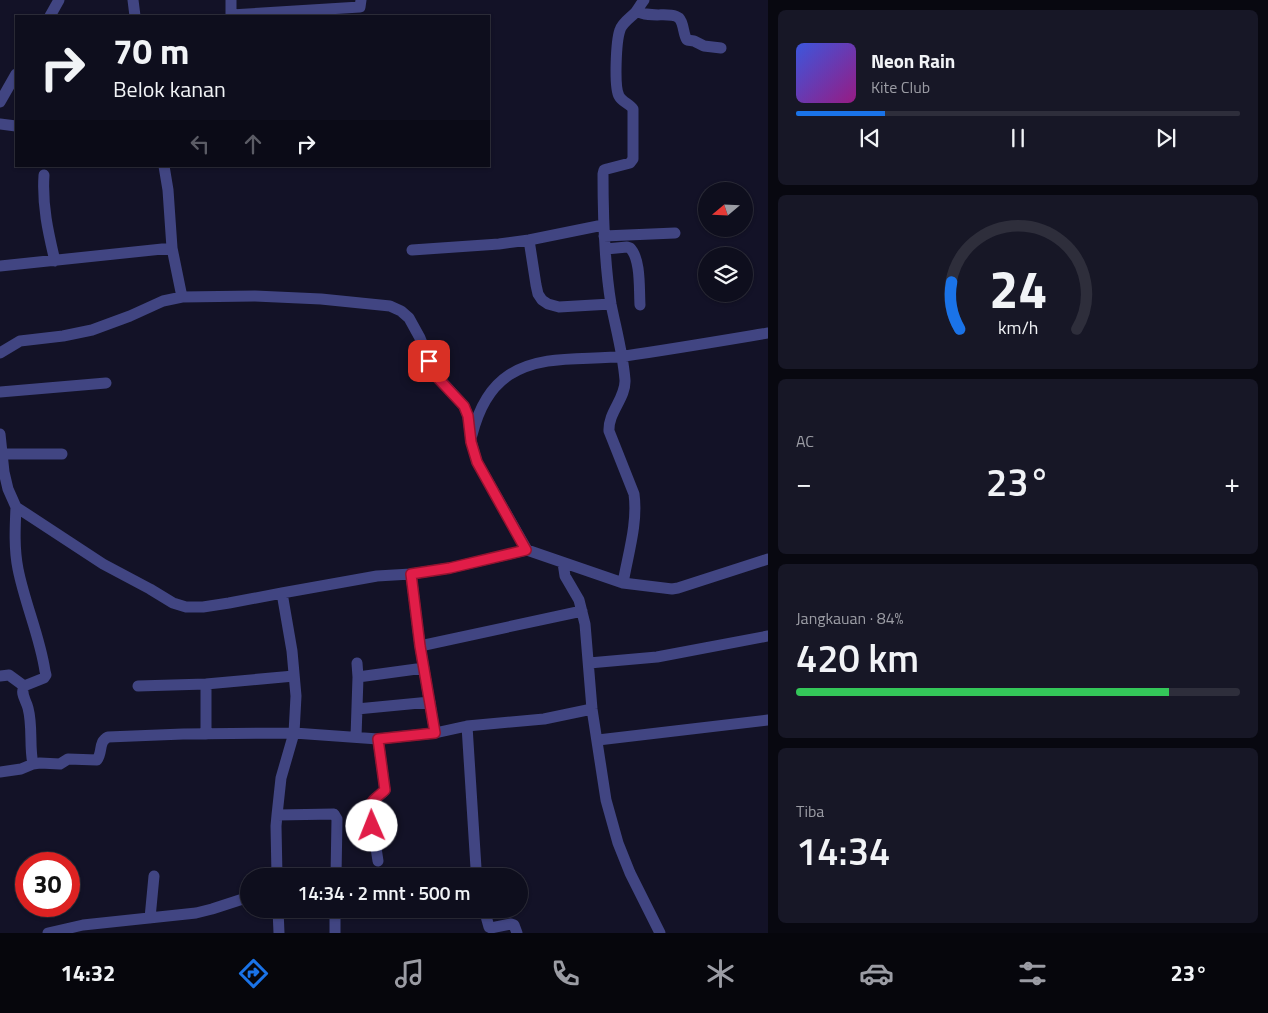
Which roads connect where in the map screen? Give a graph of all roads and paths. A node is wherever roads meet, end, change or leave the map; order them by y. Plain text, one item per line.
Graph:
1 (59, 0) edge
2 (133, 0) edge
3 (231, 0) edge
4 (644, 0) edge
5 (360, 8) edge
6 (637, 11) junction
7 (51, 15) edge
8 (135, 15) edge
9 (231, 15) edge
10 (247, 15) edge
11 (721, 48) dead end
12 (15, 76) edge
13 (0, 102) edge
14 (0, 124) edge
15 (15, 126) edge
16 (164, 167) edge
17 (44, 175) dead end
18 (604, 230) junction
19 (675, 233) dead end
20 (529, 240) junction
21 (172, 248) junction
22 (606, 249) junction
23 (412, 250) dead end
24 (55, 261) junction
25 (0, 266) edge
26 (182, 297) junction
27 (611, 304) junction
28 (640, 305) dead end
29 (768, 333) edge
30 (0, 353) edge
31 (622, 356) junction
32 (106, 383) dead end
33 (0, 392) edge
34 (0, 434) edge
35 (471, 442) junction
36 (2, 454) junction
37 (62, 454) dead end
38 (4, 490) edge
39 (16, 507) junction
40 (526, 550) junction
41 (768, 559) edge
42 (563, 563) junction
43 (411, 574) junction
44 (623, 583) junction
45 (282, 593) junction
46 (582, 611) junction
47 (768, 636) edge
48 (420, 646) junction
49 (357, 663) dead end
50 (589, 663) junction
51 (424, 668) junction
52 (0, 676) edge
53 (294, 676) junction
54 (358, 677) junction
55 (206, 684) junction
56 (24, 686) junction
57 (138, 686) dead end
58 (430, 702) junction
59 (357, 709) junction
60 (592, 709) junction
61 (768, 720) edge
62 (467, 726) junction
63 (294, 733) junction
64 (435, 733) junction
65 (206, 734) junction
66 (356, 737) junction
67 (378, 739) junction
68 (598, 740) junction
69 (33, 764) junction
70 (0, 772) edge
71 (277, 815) junction
72 (378, 861) dead end
73 (277, 868) edge
74 (336, 868) edge
75 (476, 868) edge
76 (154, 876) dead end
77 (240, 900) edge
78 (150, 918) junction
79 (278, 918) edge
80 (335, 918) edge
81 (486, 918) edge
82 (48, 933) edge
83 (278, 933) edge
84 (335, 933) edge
85 (517, 933) edge
86 (660, 933) edge

1 - 7 street
2 - 8 street
3 - 9 street
4 - 6 street
5 - 10 street
6 - 11 street
6 - 18 street
12 - 13 street
14 - 15 street
16 - 21 street
17 - 24 street
18 - 19 street
18 - 20 street
18 - 22 street
20 - 23 street
20 - 27 street
21 - 24 street
21 - 26 street
22 - 27 street
22 - 28 street
24 - 25 street
26 - 30 street
26 - 35 street
27 - 31 street
29 - 31 street
31 - 35 street
31 - 44 street
32 - 33 street
34 - 36 street
35 - 40 street
36 - 37 street
36 - 38 street
38 - 39 street
39 - 45 street
39 - 56 street
40 - 42 street
40 - 43 street
41 - 44 street
42 - 44 street
42 - 46 street
43 - 45 street
43 - 48 street
45 - 53 street
46 - 48 street
46 - 50 street
47 - 50 street
48 - 51 street
49 - 54 street
50 - 60 street
51 - 54 street
51 - 58 street
52 - 56 street
53 - 55 street
53 - 63 street
54 - 59 street
55 - 57 street
55 - 65 street
56 - 69 street
58 - 59 street
58 - 64 street
59 - 66 street
60 - 62 street
60 - 68 street
61 - 68 street
62 - 64 street
62 - 75 street
63 - 65 street
63 - 66 street
63 - 71 street
64 - 67 street
65 - 69 street
66 - 67 street
67 - 72 street
68 - 86 street
69 - 70 street
71 - 73 street
71 - 74 street
76 - 78 street
77 - 78 street
78 - 82 street
79 - 83 street
80 - 84 street
81 - 85 street

